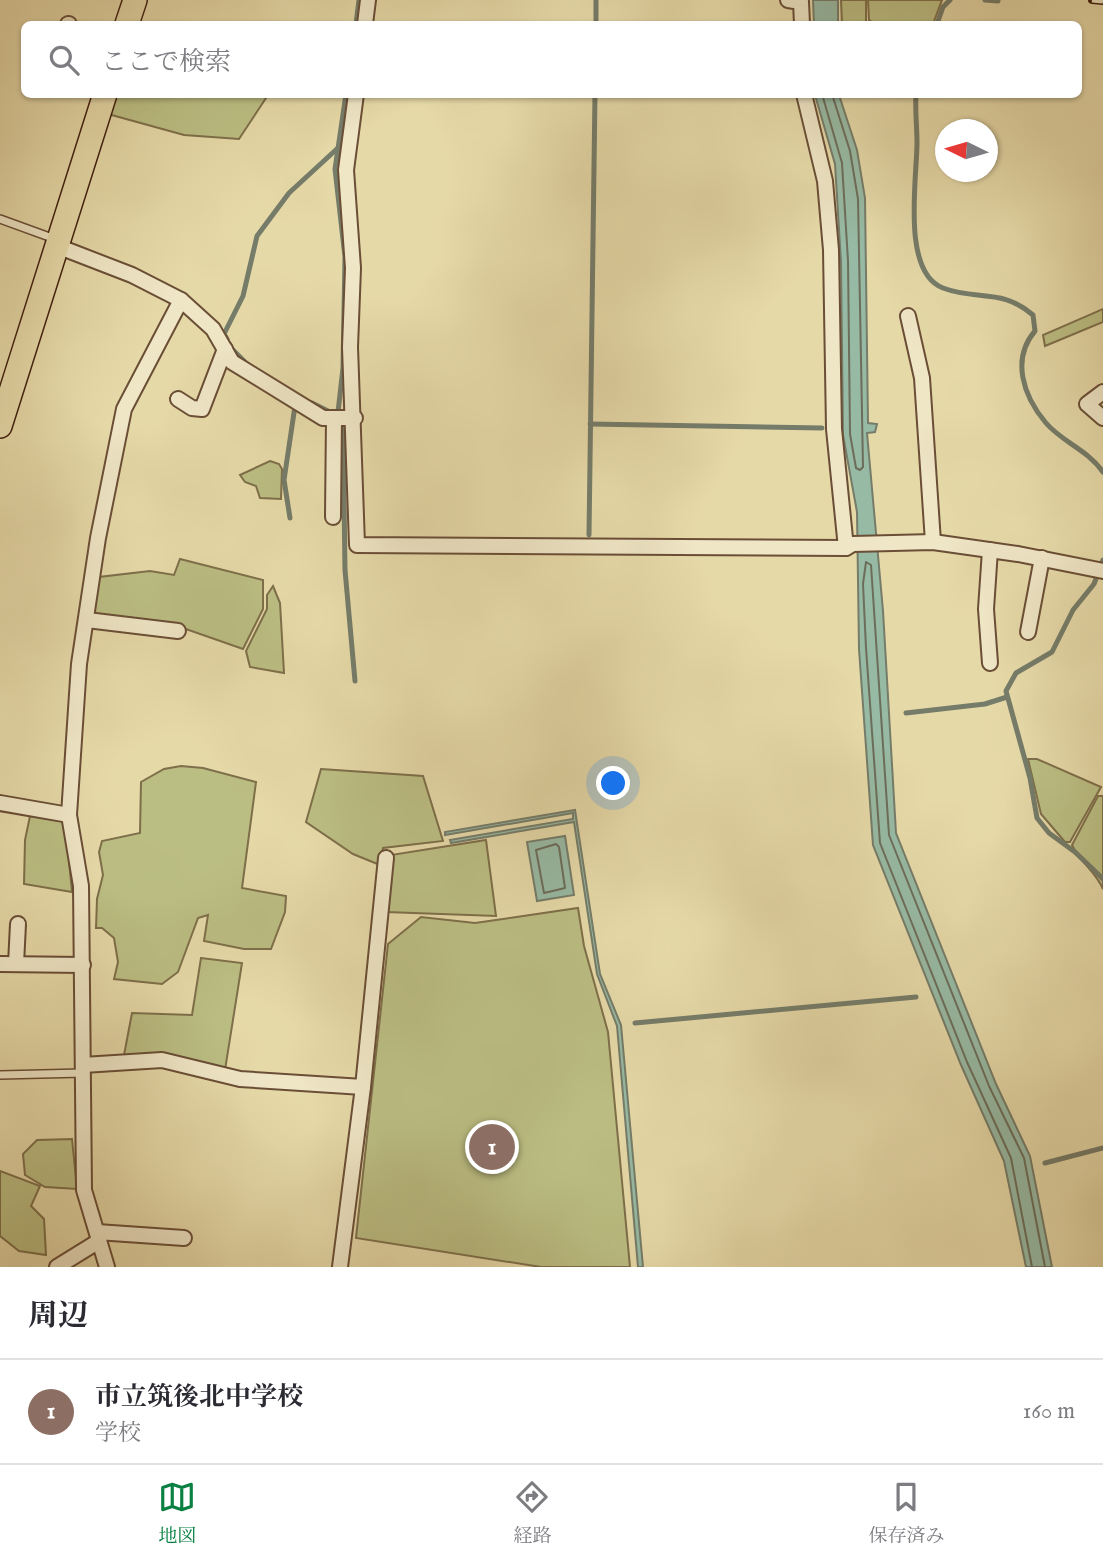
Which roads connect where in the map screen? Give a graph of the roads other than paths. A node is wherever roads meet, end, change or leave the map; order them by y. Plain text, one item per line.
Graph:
1 (135, 0) edge
2 (368, 0) edge
3 (788, 0) edge
4 (128, 21) edge
5 (365, 21) edge
6 (802, 21) edge
7 (104, 98) edge
8 (355, 98) edge
9 (805, 98) edge
10 (0, 219) edge
11 (58, 243) junction
12 (181, 300) junction
13 (908, 316) dead end
14 (225, 349) junction
15 (1103, 392) edge
16 (178, 399) dead end
17 (334, 418) junction
18 (355, 418) junction
19 (1103, 418) edge
20 (0, 426) edge
21 (333, 517) dead end
22 (933, 542) junction
23 (846, 548) junction
24 (990, 550) junction
25 (1042, 558) junction
26 (1103, 570) edge
27 (87, 620) junction
28 (178, 631) dead end
29 (1028, 632) dead end
30 (990, 663) dead end
31 (0, 803) edge
32 (69, 815) junction
33 (386, 858) dead end
34 (18, 924) dead end
35 (0, 964) edge
36 (16, 964) junction
37 (83, 965) junction
38 (83, 1069) junction
39 (0, 1075) edge
40 (363, 1087) junction
41 (98, 1236) junction
42 (184, 1238) dead end
43 (57, 1267) edge
44 (107, 1267) edge
45 (340, 1267) edge

1 - 4 main road
2 - 5 street
3 - 6 street
7 - 11 main road
8 - 18 street
9 - 23 street
10 - 11 lane
11 - 12 street
11 - 20 main road
12 - 14 street
12 - 27 street
13 - 22 street
14 - 16 street
14 - 17 street
15 - 19 street
17 - 18 street
17 - 21 street
18 - 23 street
22 - 23 street
22 - 24 street
24 - 25 street
24 - 30 street
25 - 26 street
25 - 29 street
27 - 28 street
27 - 32 street
31 - 32 street
32 - 37 street
33 - 40 street
34 - 36 street
35 - 36 street
36 - 37 street
37 - 38 street
38 - 39 lane
38 - 40 street
38 - 41 street
40 - 45 street
41 - 42 street
41 - 43 street
41 - 44 street

